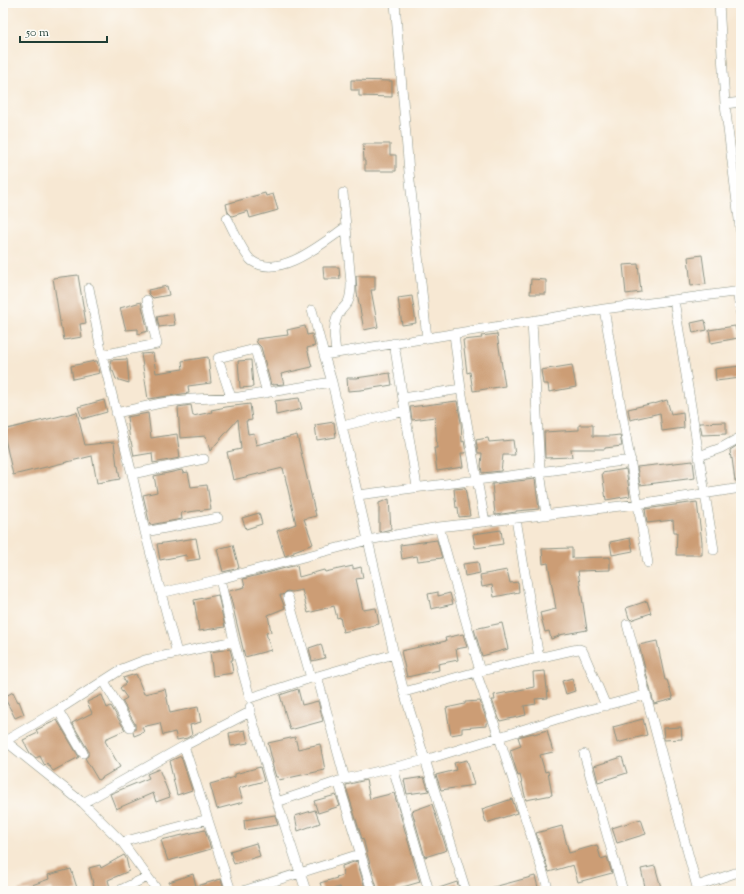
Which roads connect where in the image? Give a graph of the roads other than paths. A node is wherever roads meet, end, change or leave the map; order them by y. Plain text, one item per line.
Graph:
1 (395, 3) edge
2 (719, 3) edge
3 (741, 102) edge
4 (725, 104) junction
5 (343, 193) dead end
6 (227, 218) dead end
7 (346, 227) junction
8 (741, 232) edge
9 (89, 288) dead end
10 (739, 291) edge
11 (147, 300) dead end
12 (674, 300) junction
13 (604, 309) junction
14 (312, 310) dead end
15 (741, 315) edge
16 (532, 321) junction
17 (454, 334) junction
18 (427, 338) junction
19 (394, 343) junction
20 (336, 353) junction
21 (102, 355) junction
22 (324, 355) junction
23 (332, 382) junction
24 (461, 388) junction
25 (266, 393) junction
26 (231, 397) junction
27 (403, 398) junction
28 (405, 411) junction
29 (116, 413) junction
30 (342, 426) junction
31 (741, 437) edge
32 (699, 456) junction
33 (204, 459) dead end
34 (631, 460) junction
35 (540, 471) junction
36 (132, 474) junction
37 (477, 480) junction
38 (417, 487) junction
39 (741, 488) edge
40 (705, 494) junction
41 (358, 495) junction
42 (638, 504) junction
43 (546, 515) junction
44 (218, 518) dead end
45 (516, 519) junction
46 (485, 522) junction
47 (439, 527) junction
48 (145, 532) junction
49 (368, 540) junction
50 (714, 550) dead end
51 (648, 563) dead end
52 (220, 579) junction
53 (161, 593) junction
54 (288, 597) dead end
55 (627, 624) dead end
56 (234, 641) junction
57 (178, 652) junction
58 (394, 654) junction
59 (539, 658) junction
60 (478, 672) junction
61 (314, 677) junction
62 (104, 681) junction
63 (404, 692) junction
64 (645, 695) junction
65 (250, 698) junction
66 (606, 706) junction
67 (58, 710) junction
68 (250, 712) junction
69 (130, 727) dead end
70 (499, 737) junction
71 (4, 740) edge
72 (184, 746) junction
73 (84, 753) dead end
74 (584, 754) dead end
75 (425, 760) junction
76 (393, 768) junction
77 (342, 780) junction
78 (277, 802) junction
79 (83, 803) junction
80 (208, 818) junction
81 (122, 842) junction
82 (360, 854) junction
83 (741, 871) edge
84 (300, 873) junction
85 (147, 877) junction
86 (698, 888) edge
87 (118, 891) edge
88 (158, 891) edge
89 (231, 891) edge
90 (243, 891) edge
91 (306, 891) edge
92 (372, 891) edge
93 (430, 891) edge
94 (466, 891) edge
95 (549, 891) edge
96 (623, 891) edge

1 - 18 street
2 - 4 street
3 - 4 street
4 - 8 street
5 - 7 street
6 - 7 street
7 - 20 street
9 - 21 street
10 - 12 street
10 - 15 street
11 - 21 street
12 - 13 street
12 - 32 street
13 - 16 street
13 - 34 street
14 - 22 street
16 - 17 street
16 - 35 street
17 - 18 street
17 - 24 street
18 - 19 street
19 - 20 street
19 - 27 street
20 - 22 street
21 - 29 street
22 - 23 street
23 - 25 street
23 - 30 street
24 - 27 street
24 - 37 street
25 - 26 street
25 - 26 street
26 - 29 street
27 - 28 street
28 - 30 street
28 - 38 street
29 - 36 street
30 - 41 street
31 - 32 street
32 - 40 street
33 - 36 street
34 - 35 street
34 - 42 street
35 - 37 street
35 - 43 street
36 - 48 street
37 - 38 street
37 - 46 street
38 - 41 street
39 - 40 street
40 - 42 street
40 - 50 street
41 - 49 street
42 - 43 street
42 - 51 street
43 - 45 street
44 - 48 street
45 - 46 street
45 - 59 street
46 - 47 street
47 - 49 street
47 - 60 street
48 - 53 street
49 - 52 street
49 - 58 street
52 - 53 street
52 - 56 street
53 - 57 street
54 - 61 street
55 - 64 street
56 - 57 street
56 - 65 street
57 - 62 street
58 - 61 street
58 - 63 street
59 - 60 street
59 - 66 street
60 - 63 street
60 - 70 street
61 - 65 street
61 - 77 street
62 - 67 street
62 - 69 street
63 - 75 street
64 - 66 street
64 - 86 street
65 - 68 street
66 - 70 street
67 - 71 street
67 - 73 street
68 - 72 street
68 - 78 street
70 - 75 street
70 - 95 street
71 - 79 street
72 - 79 street
72 - 80 street
74 - 96 street
75 - 76 street
75 - 94 street
76 - 77 street
76 - 93 street
77 - 78 street
77 - 82 street
78 - 84 street
79 - 81 street
80 - 81 street
80 - 89 street
81 - 85 street
82 - 84 street
82 - 92 street
83 - 86 street
84 - 90 street
84 - 91 street
85 - 87 street
85 - 88 street

